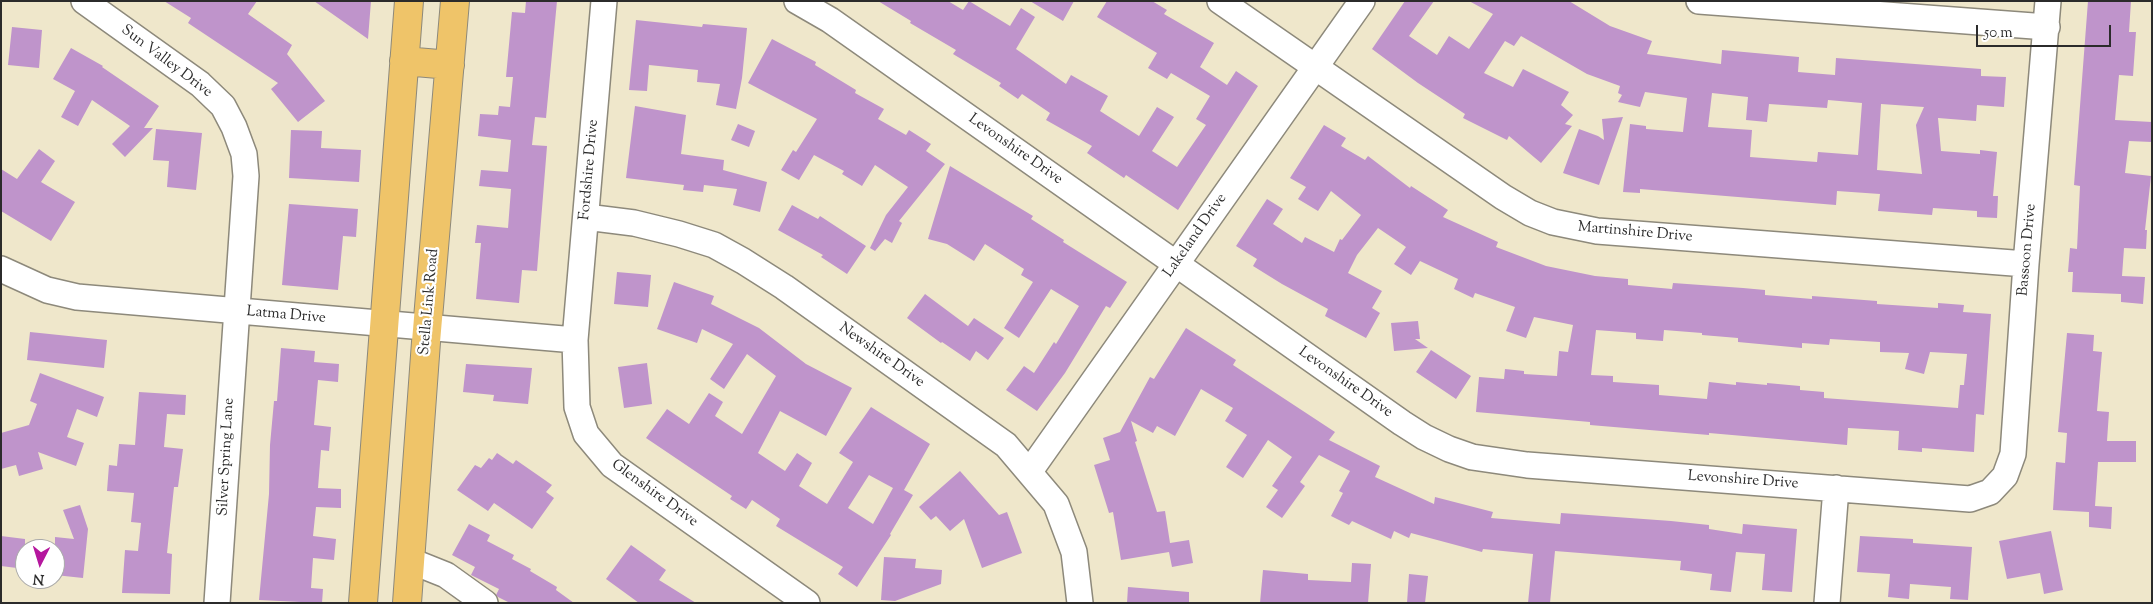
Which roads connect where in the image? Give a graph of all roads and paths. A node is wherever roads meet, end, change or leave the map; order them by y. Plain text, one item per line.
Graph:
1 (84, 1) edge
2 (409, 1) edge
3 (455, 1) edge
4 (604, 1) edge
5 (797, 1) edge
6 (1220, 1) edge
7 (1362, 1) edge
8 (1699, 1) edge
9 (2048, 1) edge
10 (2047, 27) junction
11 (404, 61) junction
12 (450, 65) junction
13 (1315, 68) junction
14 (586, 217) junction
15 (1177, 263) junction
16 (2026, 264) junction
17 (3, 274) edge
18 (236, 312) junction
19 (384, 324) junction
20 (428, 327) junction
21 (576, 340) junction
22 (1030, 471) junction
23 (1836, 488) junction
24 (1990, 492) joint
25 (410, 561) junction
26 (218, 603) edge
27 (363, 603) edge
28 (408, 603) edge
29 (485, 603) edge
30 (807, 603) edge
31 (1080, 603) edge
32 (1827, 603) edge

1 - 18 street, Sun Valley Drive
2 - 11 main road
3 - 12 main road, Stella Link Road
4 - 14 street, Fordshire Drive
5 - 15 street, Levonshire Drive
6 - 13 street, Martinshire Drive
7 - 13 street, Lakeland Drive
8 - 10 street
9 - 10 street, Bassoon Drive
10 - 16 street, Bassoon Drive
11 - 12 main road
11 - 19 main road
12 - 20 main road, Stella Link Road
13 - 15 street, Lakeland Drive
13 - 16 street, Martinshire Drive
14 - 21 street, Fordshire Drive
14 - 22 street, Newshire Drive
15 - 22 street, Lakeland Drive
15 - 23 street, Levonshire Drive
16 - 24 street, Bassoon Drive
17 - 18 street, Latma Drive
18 - 19 street, Latma Drive
18 - 26 street, Silver Spring Lane
19 - 20 street, Latma Drive
19 - 27 main road
20 - 21 street, Latma Drive
20 - 25 main road, Stella Link Road
21 - 30 street, Glenshire Drive
22 - 31 street, Newshire Drive
23 - 24 street, Levonshire Drive
23 - 32 street
25 - 28 main road, Stella Link Road
25 - 29 street

